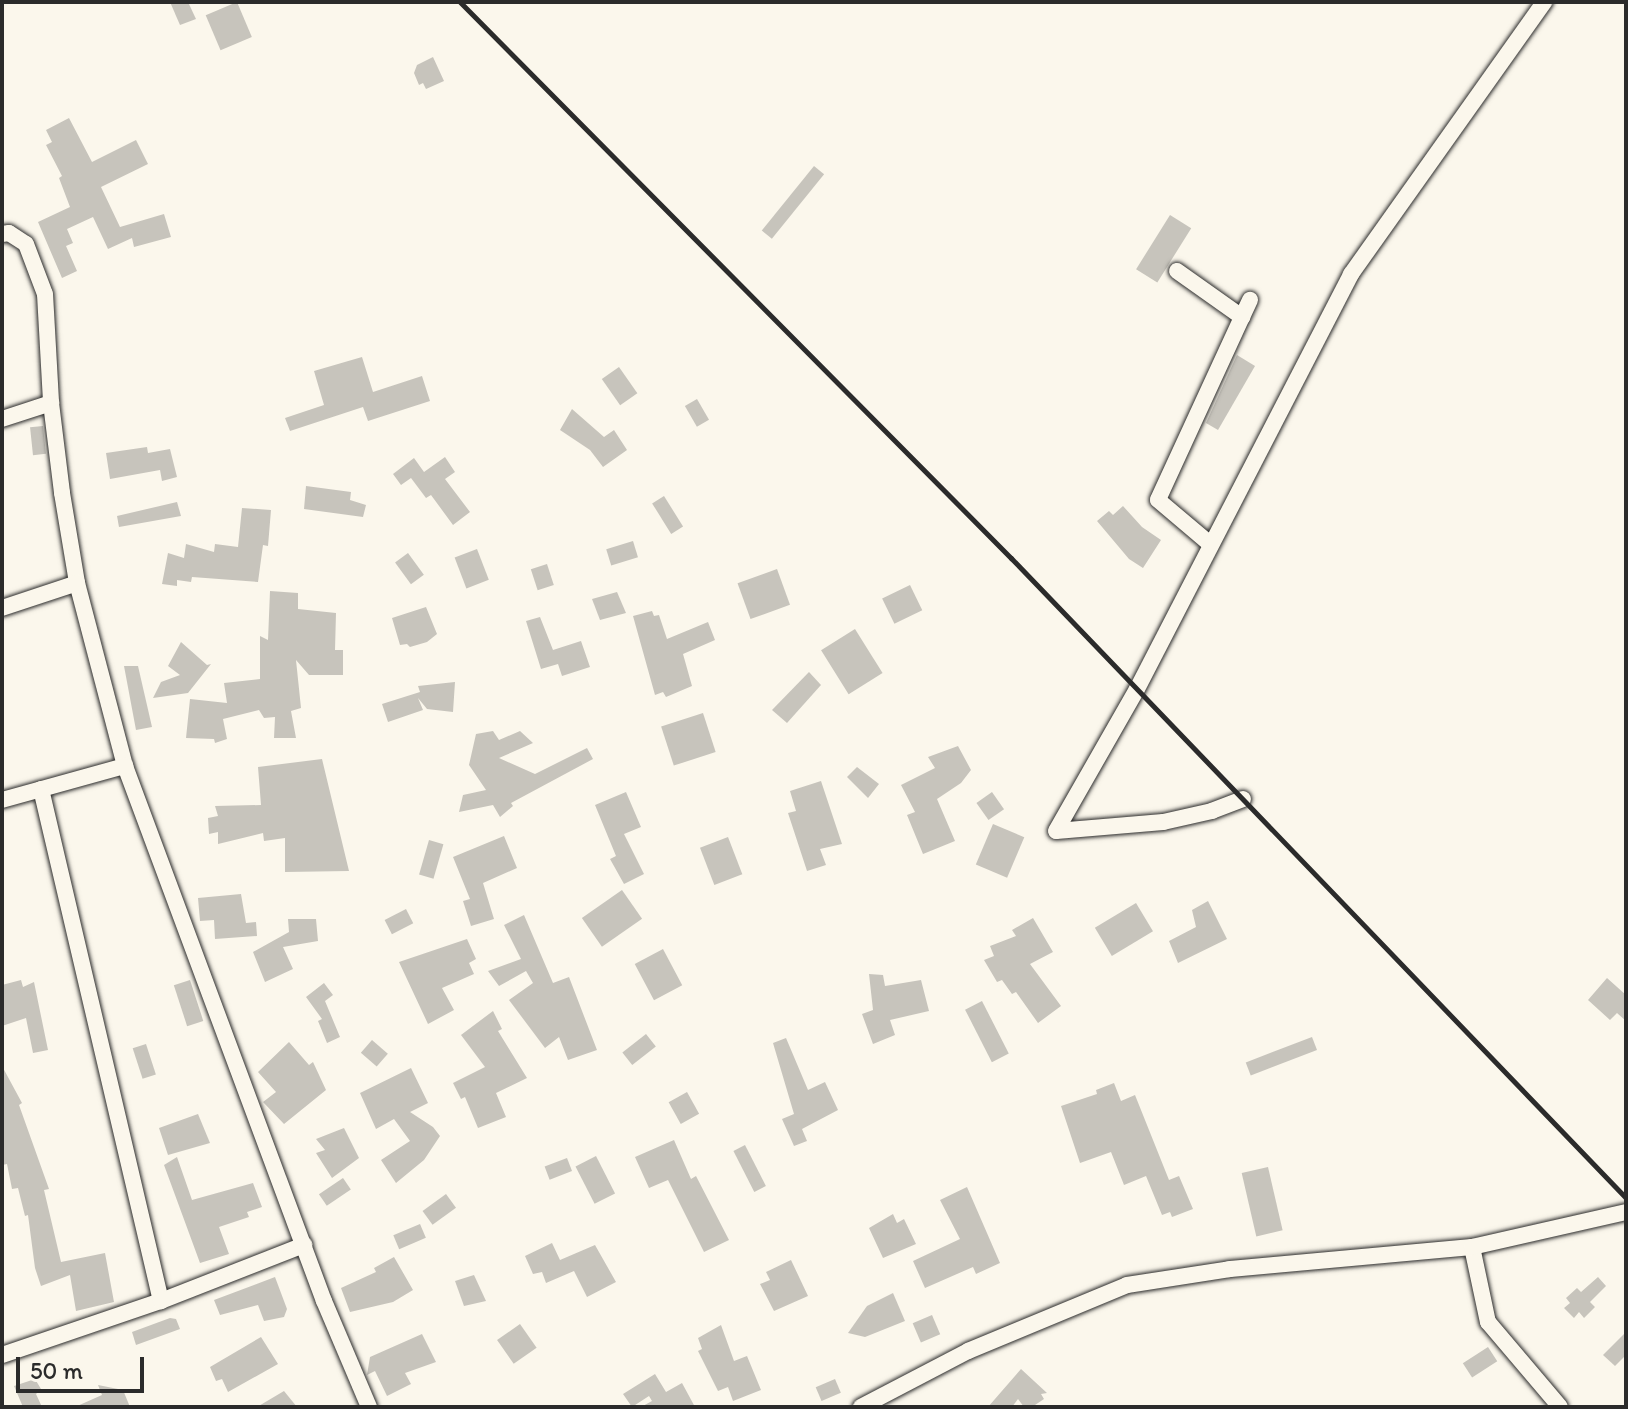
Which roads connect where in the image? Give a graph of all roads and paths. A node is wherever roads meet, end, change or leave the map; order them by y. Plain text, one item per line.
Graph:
1 (1544, 2) edge
2 (2, 234) edge
3 (1177, 271) dead end
4 (1250, 300) dead end
5 (1242, 317) junction
6 (51, 403) junction
7 (2, 419) edge
8 (1210, 544) junction
9 (77, 583) junction
10 (2, 608) edge
11 (125, 766) junction
12 (41, 789) junction
13 (1243, 799) dead end
14 (2, 800) edge
15 (1626, 1212) edge
16 (304, 1245) junction
17 (1472, 1247) junction
18 (161, 1301) junction
19 (2, 1355) edge
20 (369, 1407) edge
21 (861, 1407) edge
22 (1560, 1407) edge

1 - 8 street
2 - 6 street
3 - 5 street
4 - 5 street
5 - 8 street
6 - 7 street
6 - 9 street
8 - 13 street
9 - 10 street
9 - 11 street
11 - 12 street
11 - 16 street
12 - 14 street
12 - 18 street
15 - 17 street
16 - 18 street
16 - 20 street
17 - 21 street
17 - 22 street
18 - 19 street

